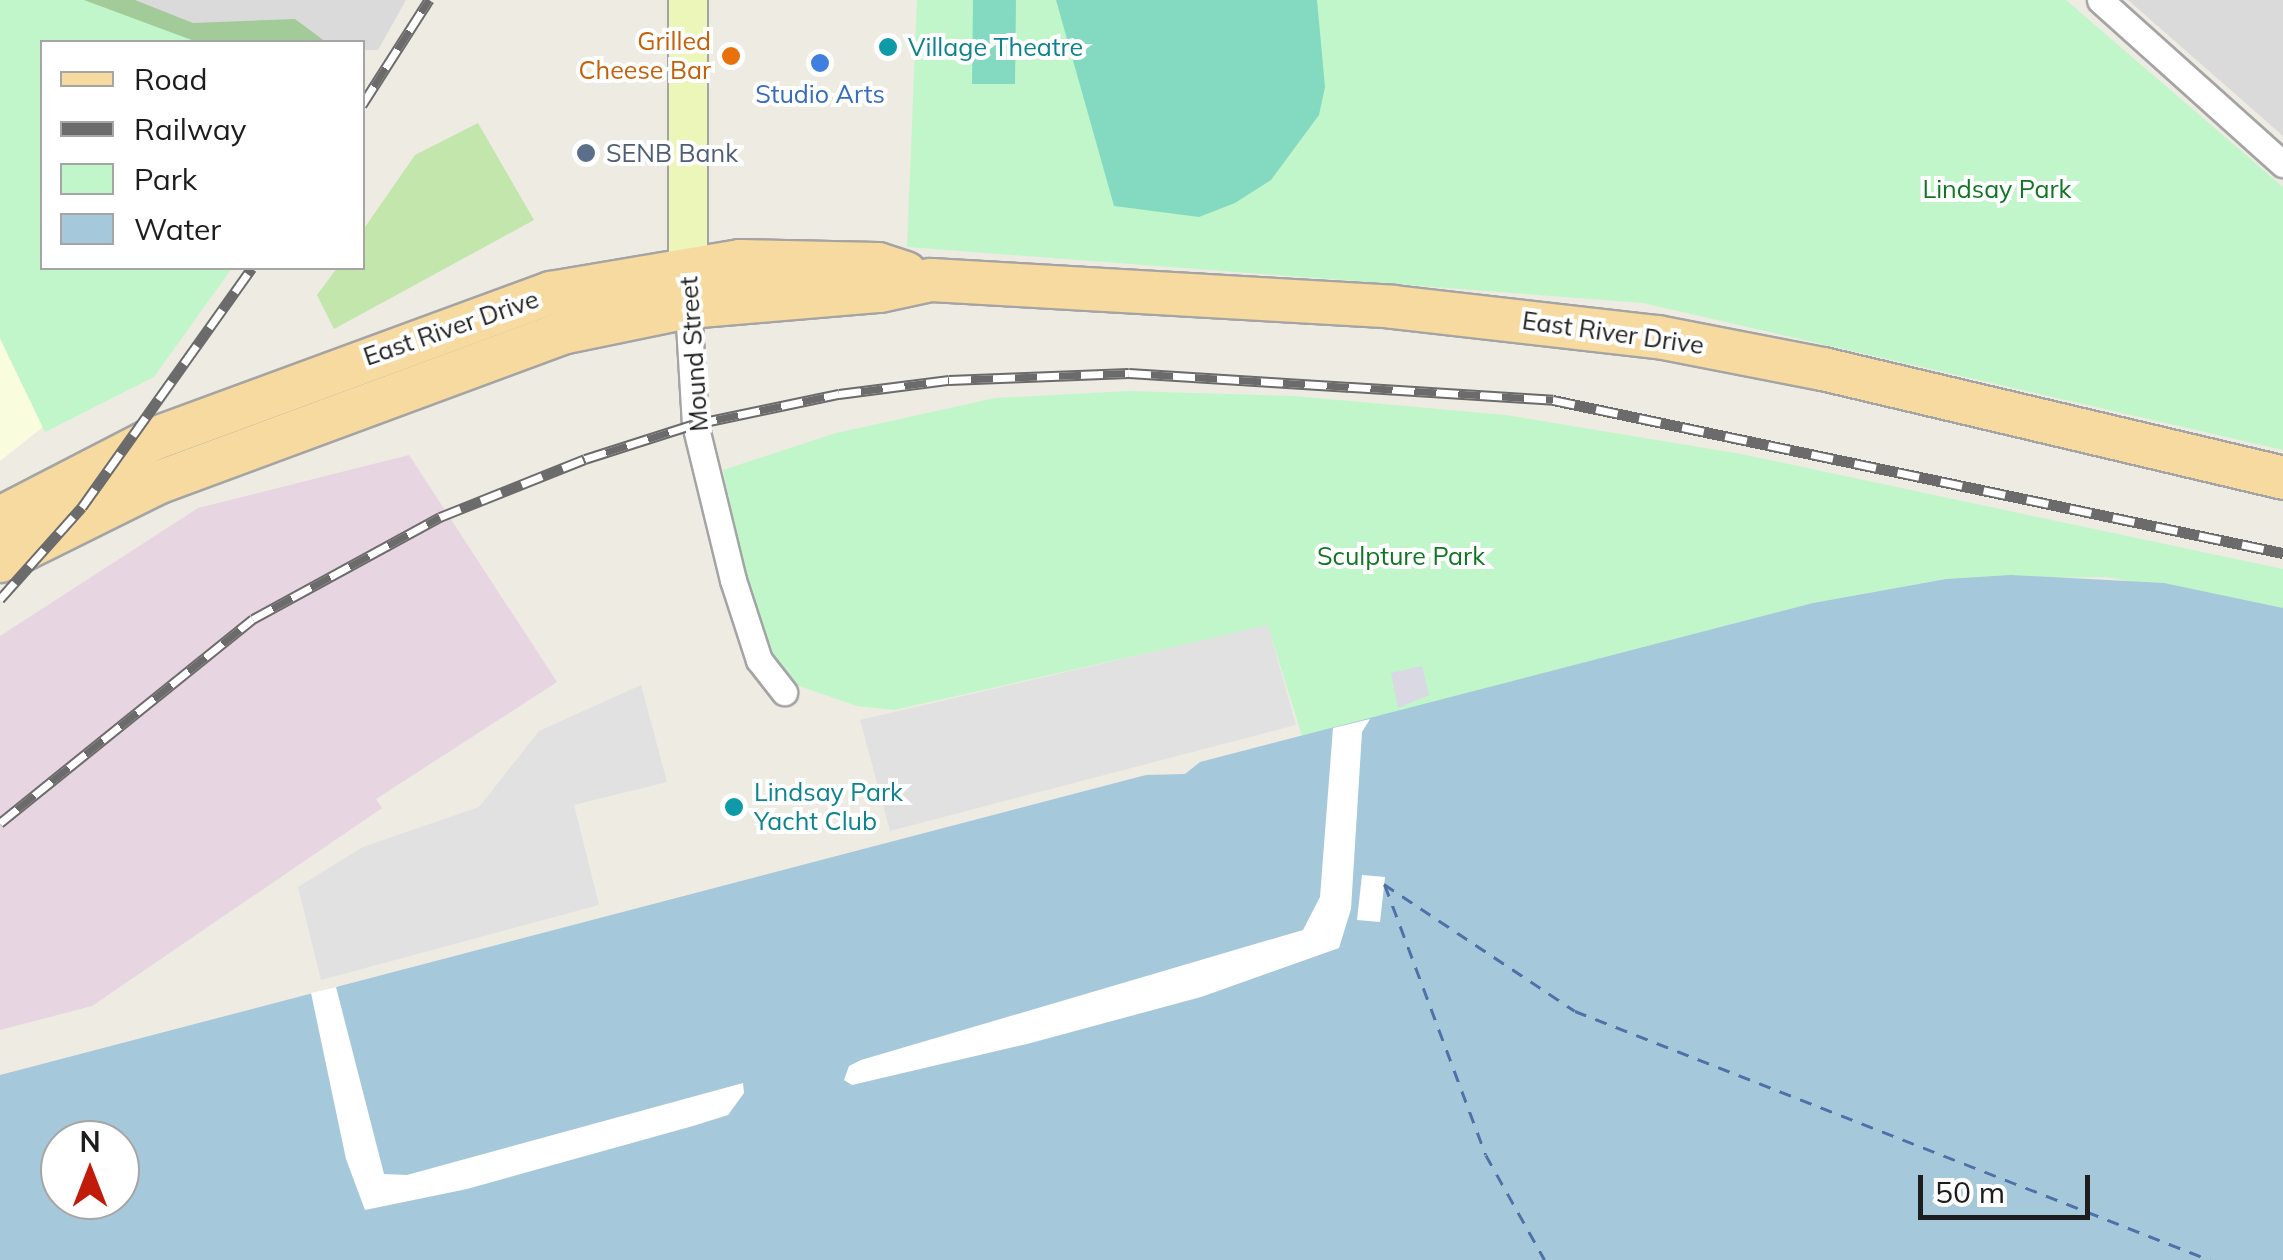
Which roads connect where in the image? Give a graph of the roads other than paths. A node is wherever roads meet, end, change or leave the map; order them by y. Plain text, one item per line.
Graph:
1 (688, 0) edge
2 (2100, 0) edge
3 (2283, 164) edge
4 (688, 287) junction
5 (2283, 478) edge
6 (0, 518) edge
7 (0, 561) edge
8 (784, 692) dead end

1 - 4 street, Mound Street
2 - 3 street
4 - 5 main road, East River Drive
4 - 6 main road, East River Drive
4 - 7 main road, East River Drive
4 - 8 street, Mound Street

